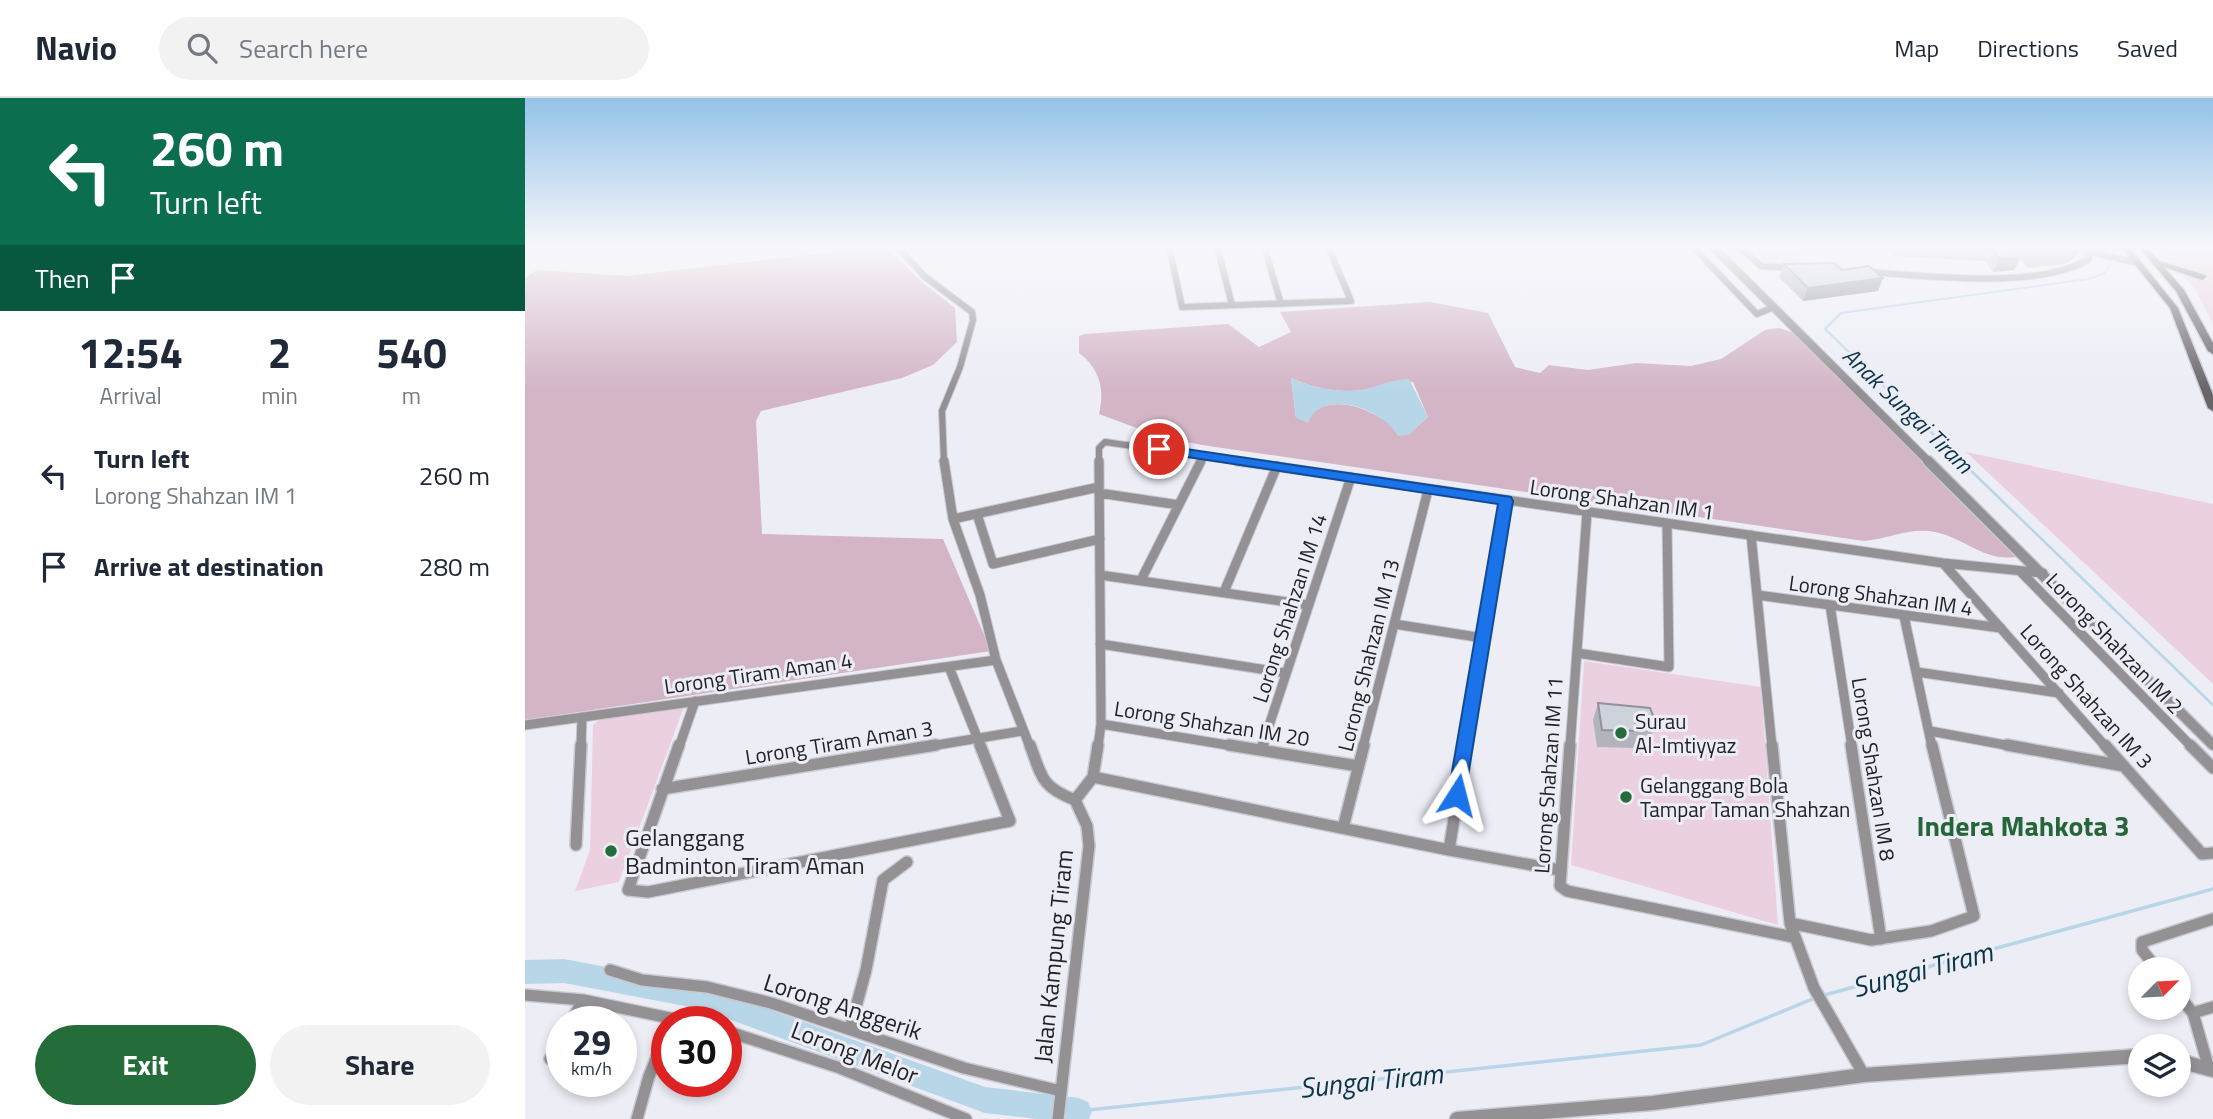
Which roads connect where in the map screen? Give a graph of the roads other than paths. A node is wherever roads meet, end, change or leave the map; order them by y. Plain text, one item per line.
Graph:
1 (950, 294) edge
2 (1179, 294) edge
3 (1229, 294) edge
4 (1279, 294) edge
5 (1347, 294) edge
6 (1740, 294) edge
7 (1757, 294) edge
8 (1761, 294) edge
9 (2164, 294) edge
10 (2182, 294) edge
11 (1282, 304) junction
12 (1232, 305) junction
13 (1774, 307) junction
14 (1759, 313) junction
15 (1788, 319) junction
16 (2211, 341) edge
17 (2213, 351) edge
18 (2213, 408) edge
19 (1204, 456) junction
20 (1277, 466) junction
21 (1351, 477) junction
22 (1427, 489) junction
23 (1099, 490) junction
24 (1506, 501) junction
25 (1179, 505) junction
26 (1587, 512) junction
27 (977, 514) junction
28 (953, 519) junction
29 (1667, 523) junction
30 (1751, 535) junction
31 (1100, 539) junction
32 (1943, 563) junction
33 (2021, 572) junction
34 (2043, 573) junction
35 (1101, 575) junction
36 (1141, 580) junction
37 (1224, 592) junction
38 (1757, 595) junction
39 (1308, 605) junction
40 (1830, 606) junction
41 (1904, 616) junction
42 (1394, 624) junction
43 (2001, 628) junction
44 (1483, 638) junction
45 (1100, 644) junction
46 (1577, 653) junction
47 (996, 660) junction
48 (949, 667) junction
49 (1917, 672) junction
50 (1286, 673) junction
51 (2059, 693) junction
52 (695, 701) junction
53 (582, 717) junction
54 (1101, 724) junction
55 (525, 725) edge
56 (1022, 731) junction
57 (1930, 731) junction
58 (978, 739) junction
59 (2213, 745) edge
60 (1261, 750) junction
61 (1358, 766) junction
62 (2124, 766) junction
63 (2213, 768) edge
64 (1093, 777) junction
65 (662, 789) junction
66 (1075, 800) junction
67 (1343, 828) junction
68 (576, 845) dead end
69 (1449, 850) junction
70 (2208, 853) edge
71 (907, 862) dead end
72 (1559, 870) junction
73 (2213, 919) edge
74 (1790, 923) junction
75 (1793, 937) junction
76 (1881, 939) junction
77 (2148, 957) edge
78 (610, 971) dead end
79 (525, 995) edge
80 (583, 1000) junction
81 (580, 1006) edge
82 (2213, 1007) edge
83 (2191, 1011) edge
84 (2193, 1013) junction
85 (651, 1019) edge
86 (850, 1029) junction
87 (742, 1036) edge
88 (2128, 1056) edge
89 (2191, 1064) edge
90 (2211, 1070) edge
91 (651, 1071) edge
92 (1864, 1075) junction
93 (1060, 1096) junction
94 (637, 1119) edge
95 (966, 1119) edge
96 (1058, 1119) edge
97 (1457, 1119) edge

1 - 28 street
2 - 12 street
3 - 12 street
4 - 11 street
5 - 11 street
6 - 14 street
7 - 14 street
8 - 13 street
9 - 18 main road
10 - 16 main road
11 - 12 street
13 - 14 street
13 - 15 street
14 - 15 street
15 - 34 street
16 - 17 main road
19 - 20 street, Lorong Shahzan IM 1
19 - 23 street, Lorong Shahzan IM 1
19 - 25 street
20 - 21 street, Lorong Shahzan IM 1
20 - 37 street
21 - 22 street, Lorong Shahzan IM 1
21 - 39 street, Lorong Shahzan IM 14
22 - 24 street, Lorong Shahzan IM 1
22 - 42 street, Lorong Shahzan IM 13
23 - 25 street
23 - 27 street
23 - 31 street
24 - 26 street, Lorong Shahzan IM 1
24 - 44 street
25 - 36 street
26 - 29 street, Lorong Shahzan IM 1
26 - 46 street, Lorong Shahzan IM 11
27 - 28 street
27 - 31 street
28 - 47 street
29 - 30 street, Lorong Shahzan IM 1
29 - 46 street
30 - 32 street, Lorong Shahzan IM 1
30 - 38 street
31 - 35 street
32 - 33 street, Lorong Shahzan IM 1
32 - 43 street, Lorong Shahzan IM 3
33 - 34 street, Lorong Shahzan IM 1
33 - 63 street, Lorong Shahzan IM 2
34 - 59 street
35 - 36 street
35 - 45 street
36 - 37 street
37 - 39 street
38 - 40 street, Lorong Shahzan IM 4
38 - 74 street
39 - 50 street, Lorong Shahzan IM 14
40 - 41 street, Lorong Shahzan IM 4
40 - 76 street, Lorong Shahzan IM 8
41 - 43 street, Lorong Shahzan IM 4
41 - 49 street
42 - 44 street
42 - 61 street, Lorong Shahzan IM 13
43 - 51 street, Lorong Shahzan IM 3
44 - 69 street
45 - 50 street
45 - 54 street
46 - 72 street, Lorong Shahzan IM 11
47 - 48 street, Lorong Tiram Aman 4
47 - 56 street
48 - 52 street, Lorong Tiram Aman 4
48 - 58 street
49 - 51 street
49 - 57 street
50 - 60 street, Lorong Shahzan IM 14
51 - 62 street, Lorong Shahzan IM 3
52 - 53 street, Lorong Tiram Aman 4
52 - 65 street
53 - 55 street, Lorong Tiram Aman 4
53 - 68 street
54 - 60 street, Lorong Shahzan IM 20
54 - 64 street
56 - 58 street, Lorong Tiram Aman 3
56 - 66 street
57 - 62 street
57 - 76 street
58 - 65 street, Lorong Tiram Aman 3
58 - 65 street
60 - 61 street, Lorong Shahzan IM 20
61 - 67 street, Lorong Shahzan IM 13
62 - 70 street, Lorong Shahzan IM 3
64 - 66 street
64 - 67 street
66 - 93 street, Jalan Kampung Tiram
67 - 69 street
69 - 72 street
71 - 86 street
72 - 75 street, Lorong Shahzan IM 11
73 - 77 street
74 - 75 street
74 - 76 street
75 - 92 street
78 - 86 street, Lorong Anggerik
79 - 80 street
80 - 81 street
80 - 85 street
82 - 84 street
83 - 84 street
84 - 90 street
86 - 93 street, Lorong Anggerik
87 - 95 street, Lorong Melor
88 - 92 street
89 - 90 street
91 - 94 street
92 - 97 street
93 - 96 street, Jalan Kampung Tiram

